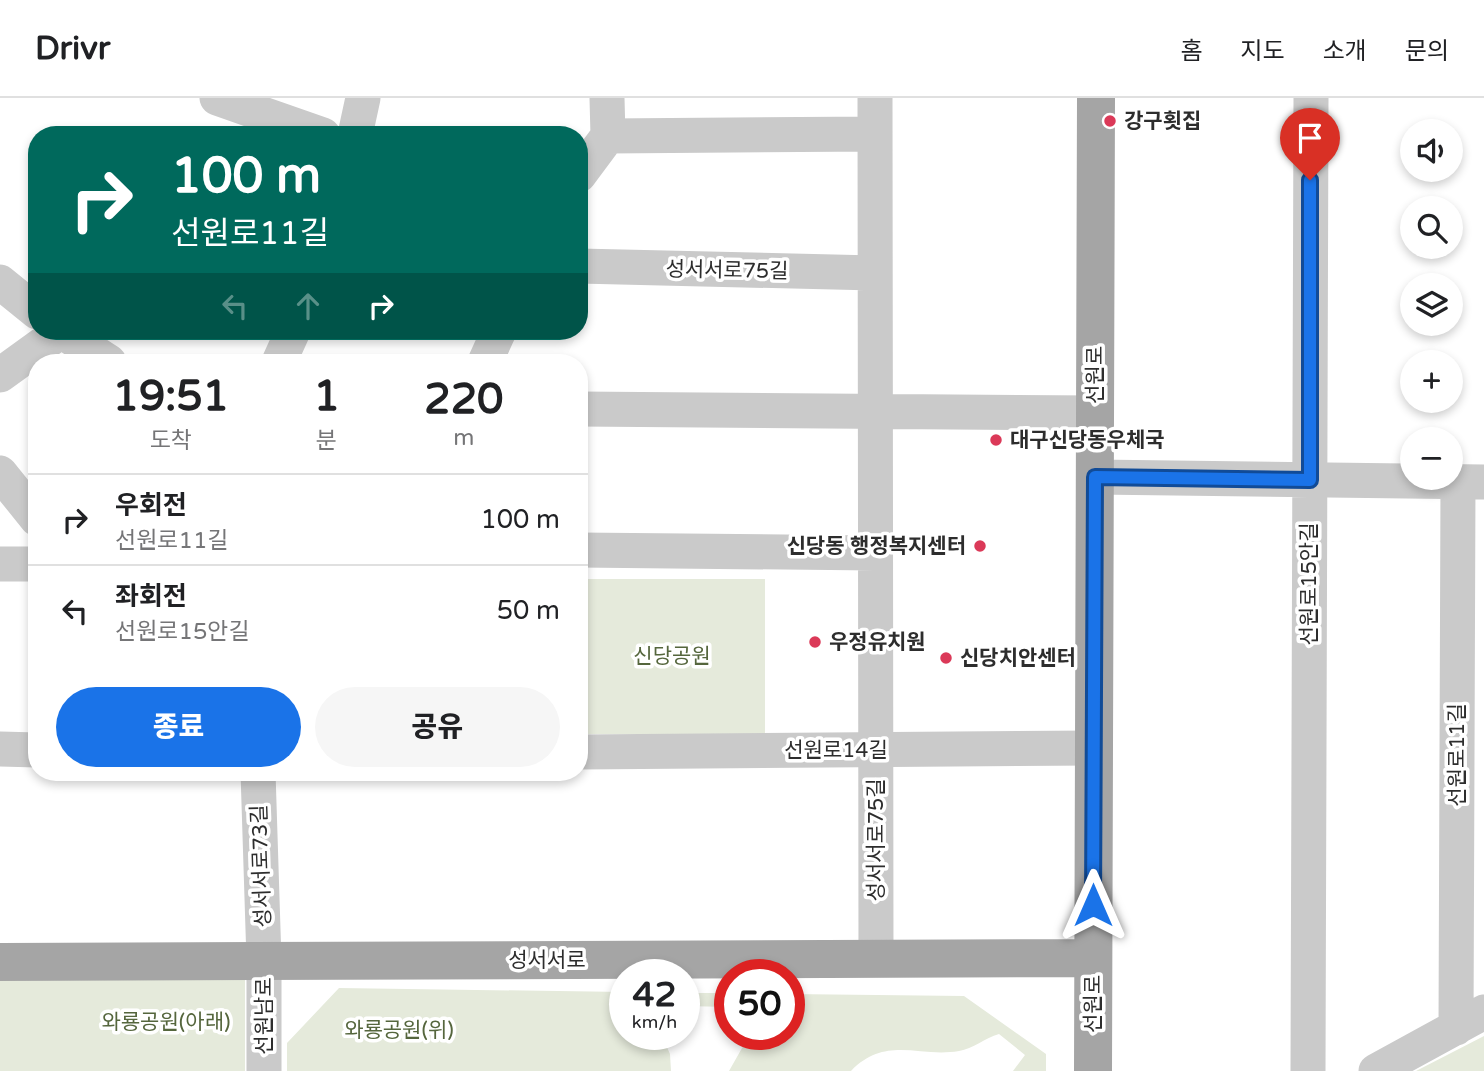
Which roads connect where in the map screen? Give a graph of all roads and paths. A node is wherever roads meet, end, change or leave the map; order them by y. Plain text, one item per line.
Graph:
1 (217, 98) edge
2 (363, 98) edge
3 (607, 98) edge
4 (875, 98) edge
5 (1096, 98) edge
6 (1311, 98) edge
7 (297, 126) edge
8 (357, 126) edge
9 (875, 134) junction
10 (608, 136) junction
11 (588, 163) edge
12 (588, 266) edge
13 (875, 273) junction
14 (0, 282) edge
15 (28, 305) edge
16 (49, 340) edge
17 (75, 340) edge
18 (29, 354) edge
19 (97, 354) edge
20 (28, 355) edge
21 (0, 375) edge
22 (588, 409) edge
23 (875, 412) junction
24 (1095, 413) junction
25 (0, 473) edge
26 (1095, 477) junction
27 (1310, 480) junction
28 (1471, 482) edge
29 (28, 508) edge
30 (588, 550) edge
31 (875, 554) junction
32 (0, 564) edge
33 (28, 564) edge
34 (1094, 748) junction
35 (0, 749) edge
36 (28, 750) edge
37 (876, 750) junction
38 (588, 752) edge
39 (258, 781) edge
40 (1093, 958) junction
41 (876, 959) junction
42 (264, 961) junction
43 (0, 962) edge
44 (1470, 1020) edge
45 (264, 1071) edge
46 (1093, 1071) edge
47 (1308, 1071) edge
48 (1376, 1071) edge

1 - 7 street
2 - 8 street
3 - 10 street
4 - 9 street, 성서서로75길
5 - 24 main road, 선원로
6 - 27 street, 선원로15안길
9 - 10 street
9 - 13 street, 성서서로75길
10 - 11 street
12 - 13 street, 성서서로75길
13 - 23 street, 성서서로75길
14 - 15 street
16 - 18 street
17 - 19 street
20 - 21 street
22 - 23 street
23 - 24 street
23 - 31 street, 성서서로75길
24 - 26 main road, 선원로
25 - 29 street
26 - 27 street, 선원로11길
26 - 34 main road, 선원로
27 - 28 street, 선원로11길
27 - 47 street, 선원로15안길
28 - 44 street, 선원로11길
30 - 31 street
31 - 37 street, 성서서로75길
32 - 33 street
34 - 37 street, 선원로14길
34 - 40 main road, 선원로
35 - 36 street
37 - 38 street, 선원로14길
37 - 41 street, 성서서로75길
39 - 42 street, 성서서로73길
40 - 41 main road, 성서서로
40 - 46 main road, 선원로
41 - 42 main road, 성서서로
42 - 43 main road, 성서서로
42 - 45 street, 선원남로
44 - 48 street

